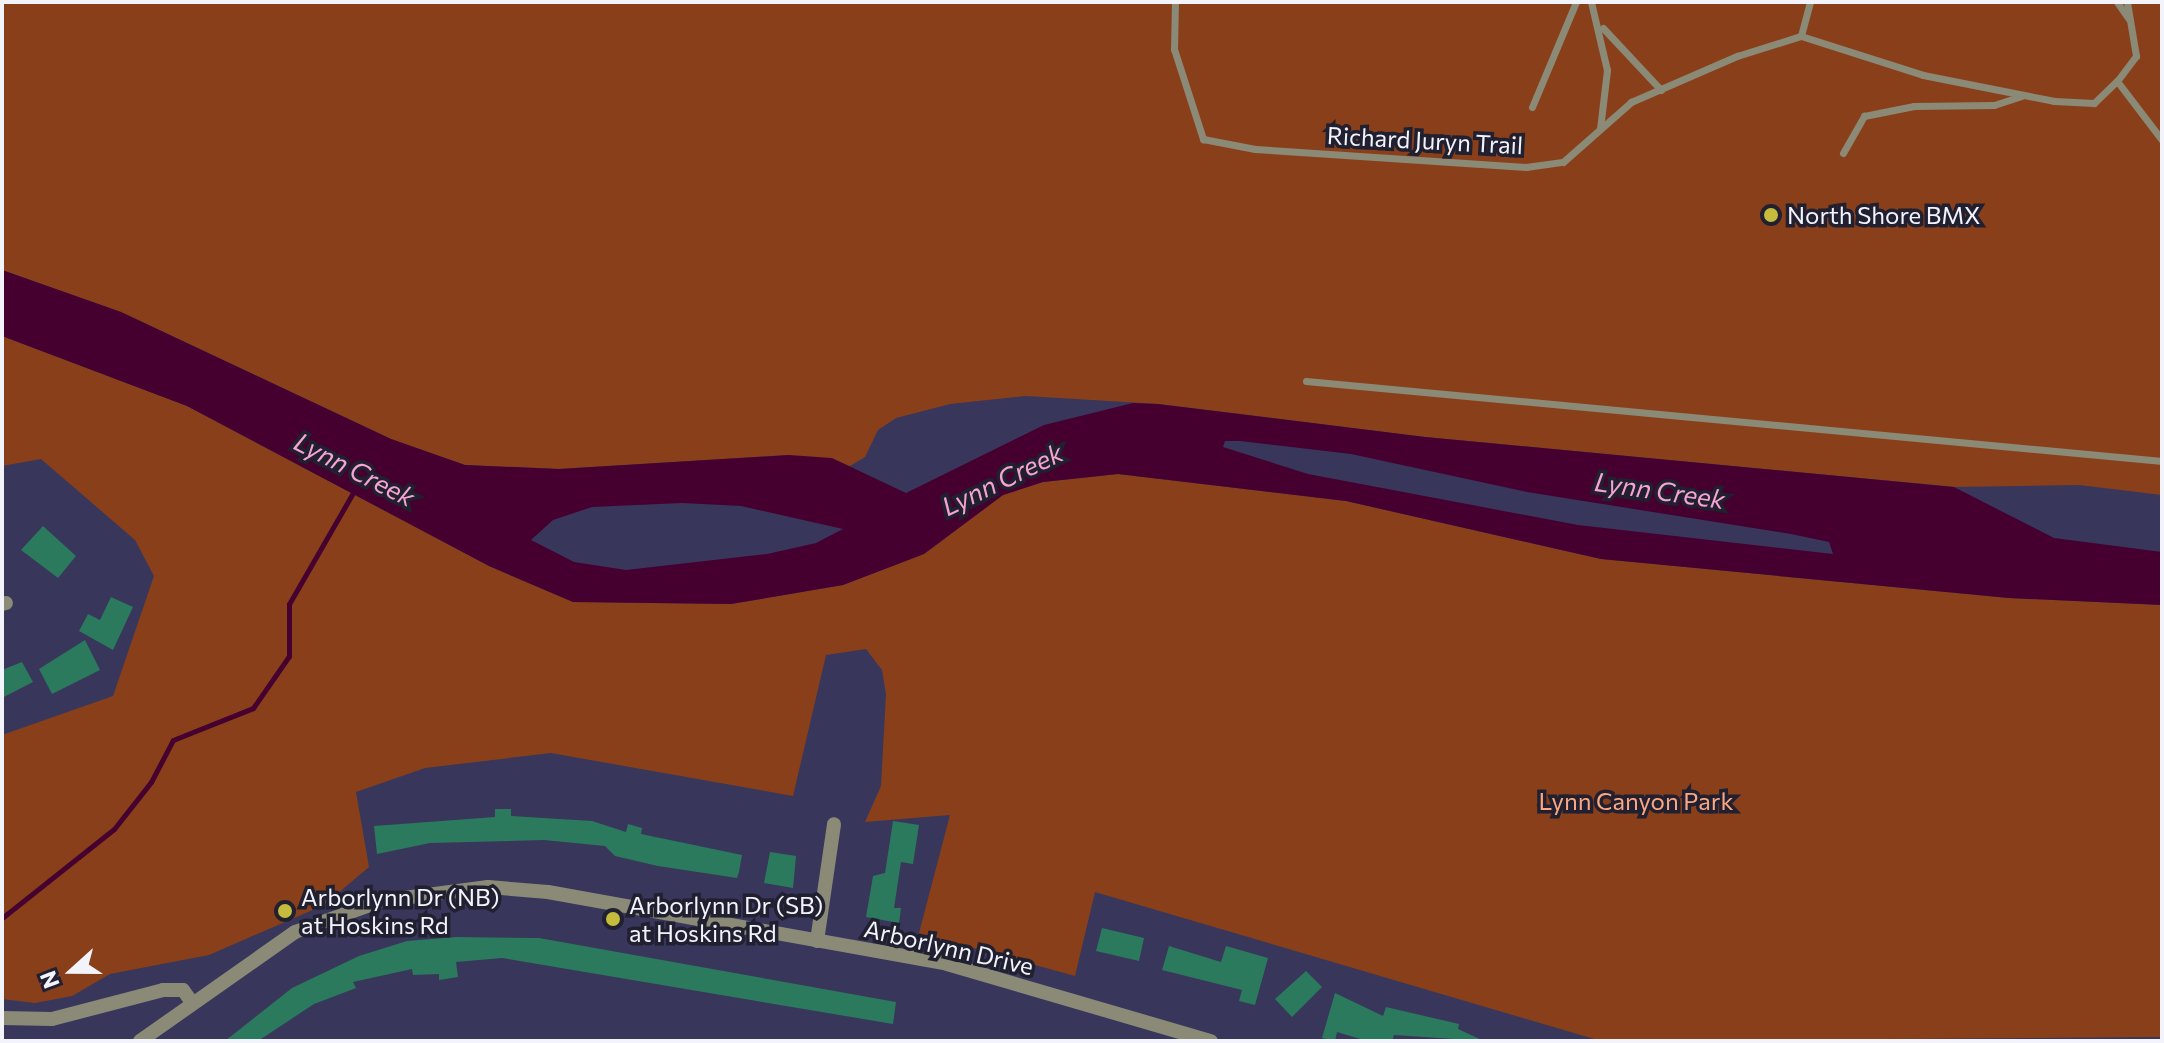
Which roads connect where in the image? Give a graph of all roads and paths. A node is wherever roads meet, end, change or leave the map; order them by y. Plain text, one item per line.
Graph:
1 (1175, 2) edge
2 (1576, 2) edge
3 (1591, 2) edge
4 (1810, 2) edge
5 (2117, 2) edge
6 (2127, 2) edge
7 (2133, 24) junction
8 (1601, 26) junction
9 (1801, 36) junction
10 (2117, 81) junction
11 (1661, 90) junction
12 (2025, 95) junction
13 (1532, 107) dead end
14 (1600, 129) junction
15 (2162, 140) edge
16 (1843, 153) dead end
17 (1306, 381) dead end
18 (2162, 461) edge
19 (834, 824) dead end
20 (817, 941) junction
21 (191, 1001) junction
22 (2, 1018) edge
23 (140, 1041) edge
24 (1211, 1041) edge

1 - 14 lane, Richard Juryn Trail
2 - 13 lane
3 - 8 lane
4 - 9 lane
5 - 7 lane
6 - 7 lane
7 - 10 lane
8 - 11 lane
8 - 14 lane
9 - 11 lane, Richard Juryn Trail
9 - 12 lane
10 - 12 lane
10 - 15 lane
11 - 14 lane, Richard Juryn Trail
12 - 16 lane
17 - 18 lane
19 - 20 street
20 - 21 street, Arborlynn Drive
20 - 24 street, Arborlynn Drive
21 - 22 street
21 - 23 street, Arborlynn Drive

